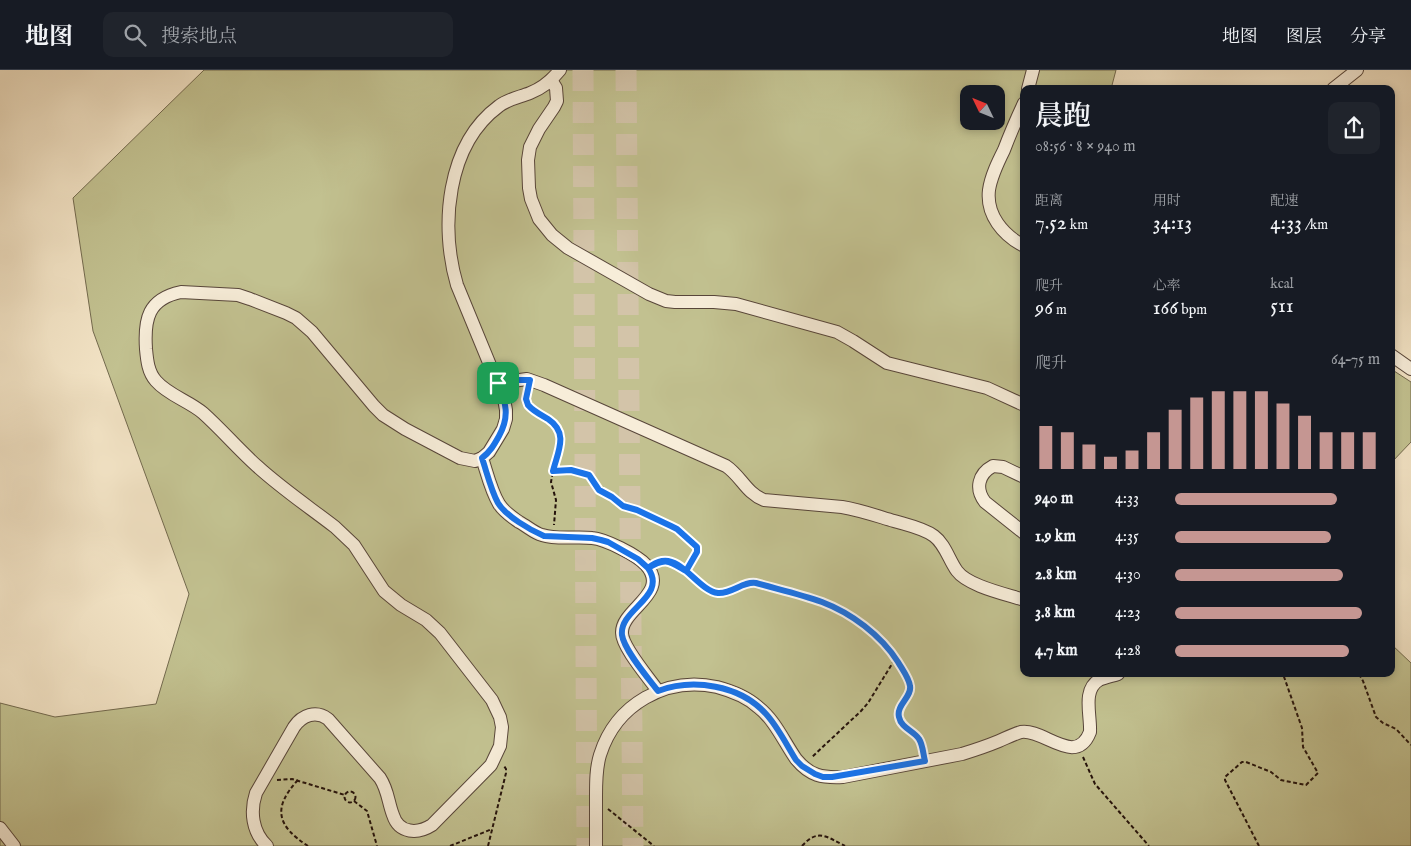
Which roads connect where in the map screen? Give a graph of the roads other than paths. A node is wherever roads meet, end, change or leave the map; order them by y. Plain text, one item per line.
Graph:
1 (560, 70) edge
2 (1034, 70) edge
3 (1357, 70) edge
4 (551, 80) junction
5 (1029, 85) edge
6 (1338, 85) edge
7 (1020, 112) edge
8 (1020, 244) edge
9 (1395, 358) edge
10 (1411, 369) edge
11 (498, 383) junction
12 (1020, 403) edge
13 (482, 458) junction
14 (1020, 475) edge
15 (1020, 530) edge
16 (1020, 599) edge
17 (1108, 677) edge
18 (658, 691) junction
19 (0, 828) edge
20 (14, 846) edge
21 (267, 846) edge
22 (596, 846) edge

1 - 4 street
2 - 5 street
3 - 6 street
4 - 11 street
4 - 12 street
7 - 8 street
9 - 10 street
11 - 13 street
11 - 16 street
13 - 18 street
13 - 21 street
14 - 15 street
17 - 18 street
18 - 22 street
19 - 20 street

